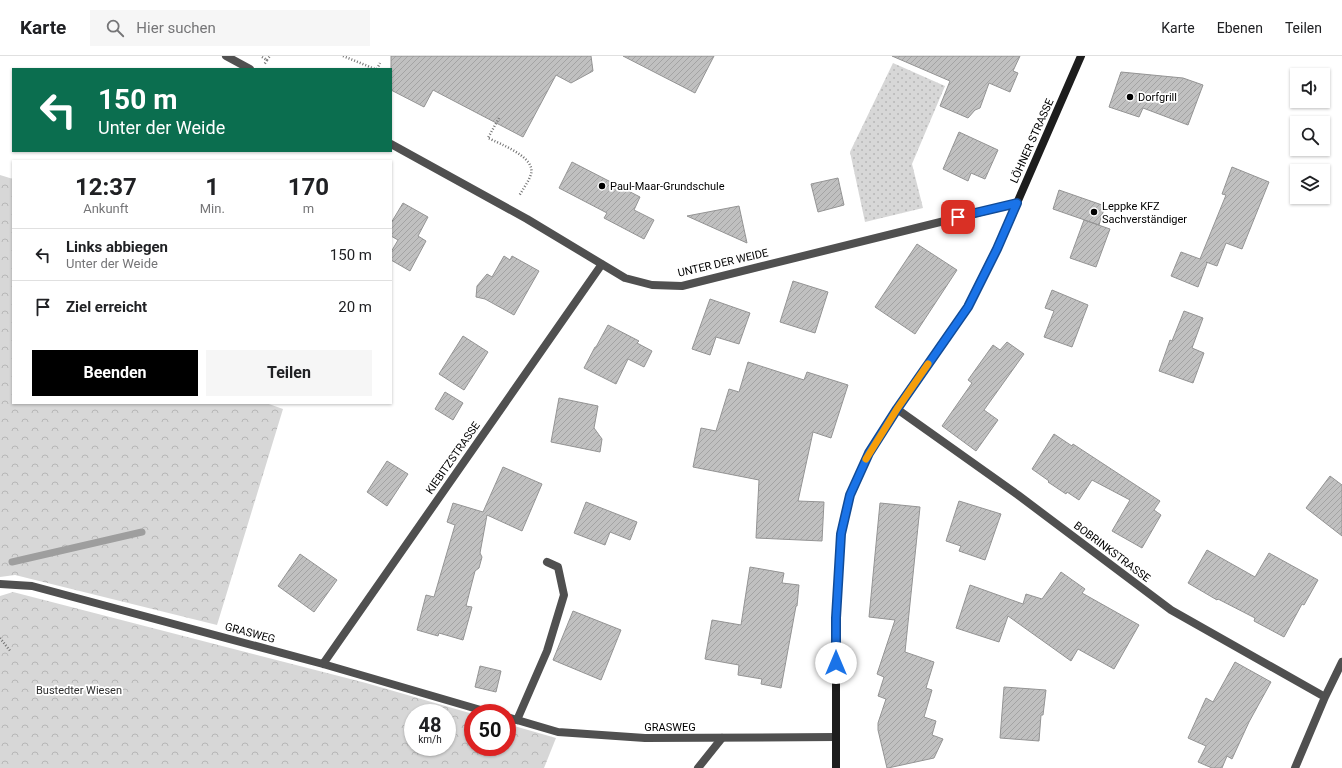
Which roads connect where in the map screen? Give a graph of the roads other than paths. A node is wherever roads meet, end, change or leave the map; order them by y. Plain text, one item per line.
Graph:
1 (226, 56) edge
2 (1081, 56) edge
3 (248, 68) edge
4 (392, 145) edge
5 (1017, 203) junction
6 (602, 264) junction
7 (897, 409) junction
8 (547, 562) dead end
9 (0, 584) edge
10 (1342, 662) edge
11 (323, 664) junction
12 (1325, 697) junction
13 (464, 705) edge
14 (517, 720) joint
15 (836, 737) junction
16 (722, 738) junction
17 (698, 768) edge
18 (836, 768) edge
19 (1295, 768) edge

1 - 3 street
2 - 5 main road, LÖHNER STRASSE
4 - 6 street, UNTER DER WEIDE
5 - 6 street, UNTER DER WEIDE
5 - 7 main road, LÖHNER STRASSE
6 - 11 street, KIEBITZSTRASSE
7 - 12 street, BOBRINKSTRASSE
7 - 15 main road, LÖHNER STRASSE
8 - 14 street
9 - 11 street, GRASWEG
10 - 12 street
11 - 13 street, GRASWEG
12 - 19 street
14 - 16 street, GRASWEG
15 - 16 street, GRASWEG
15 - 18 main road, LÖHNER STRASSE
16 - 17 street

